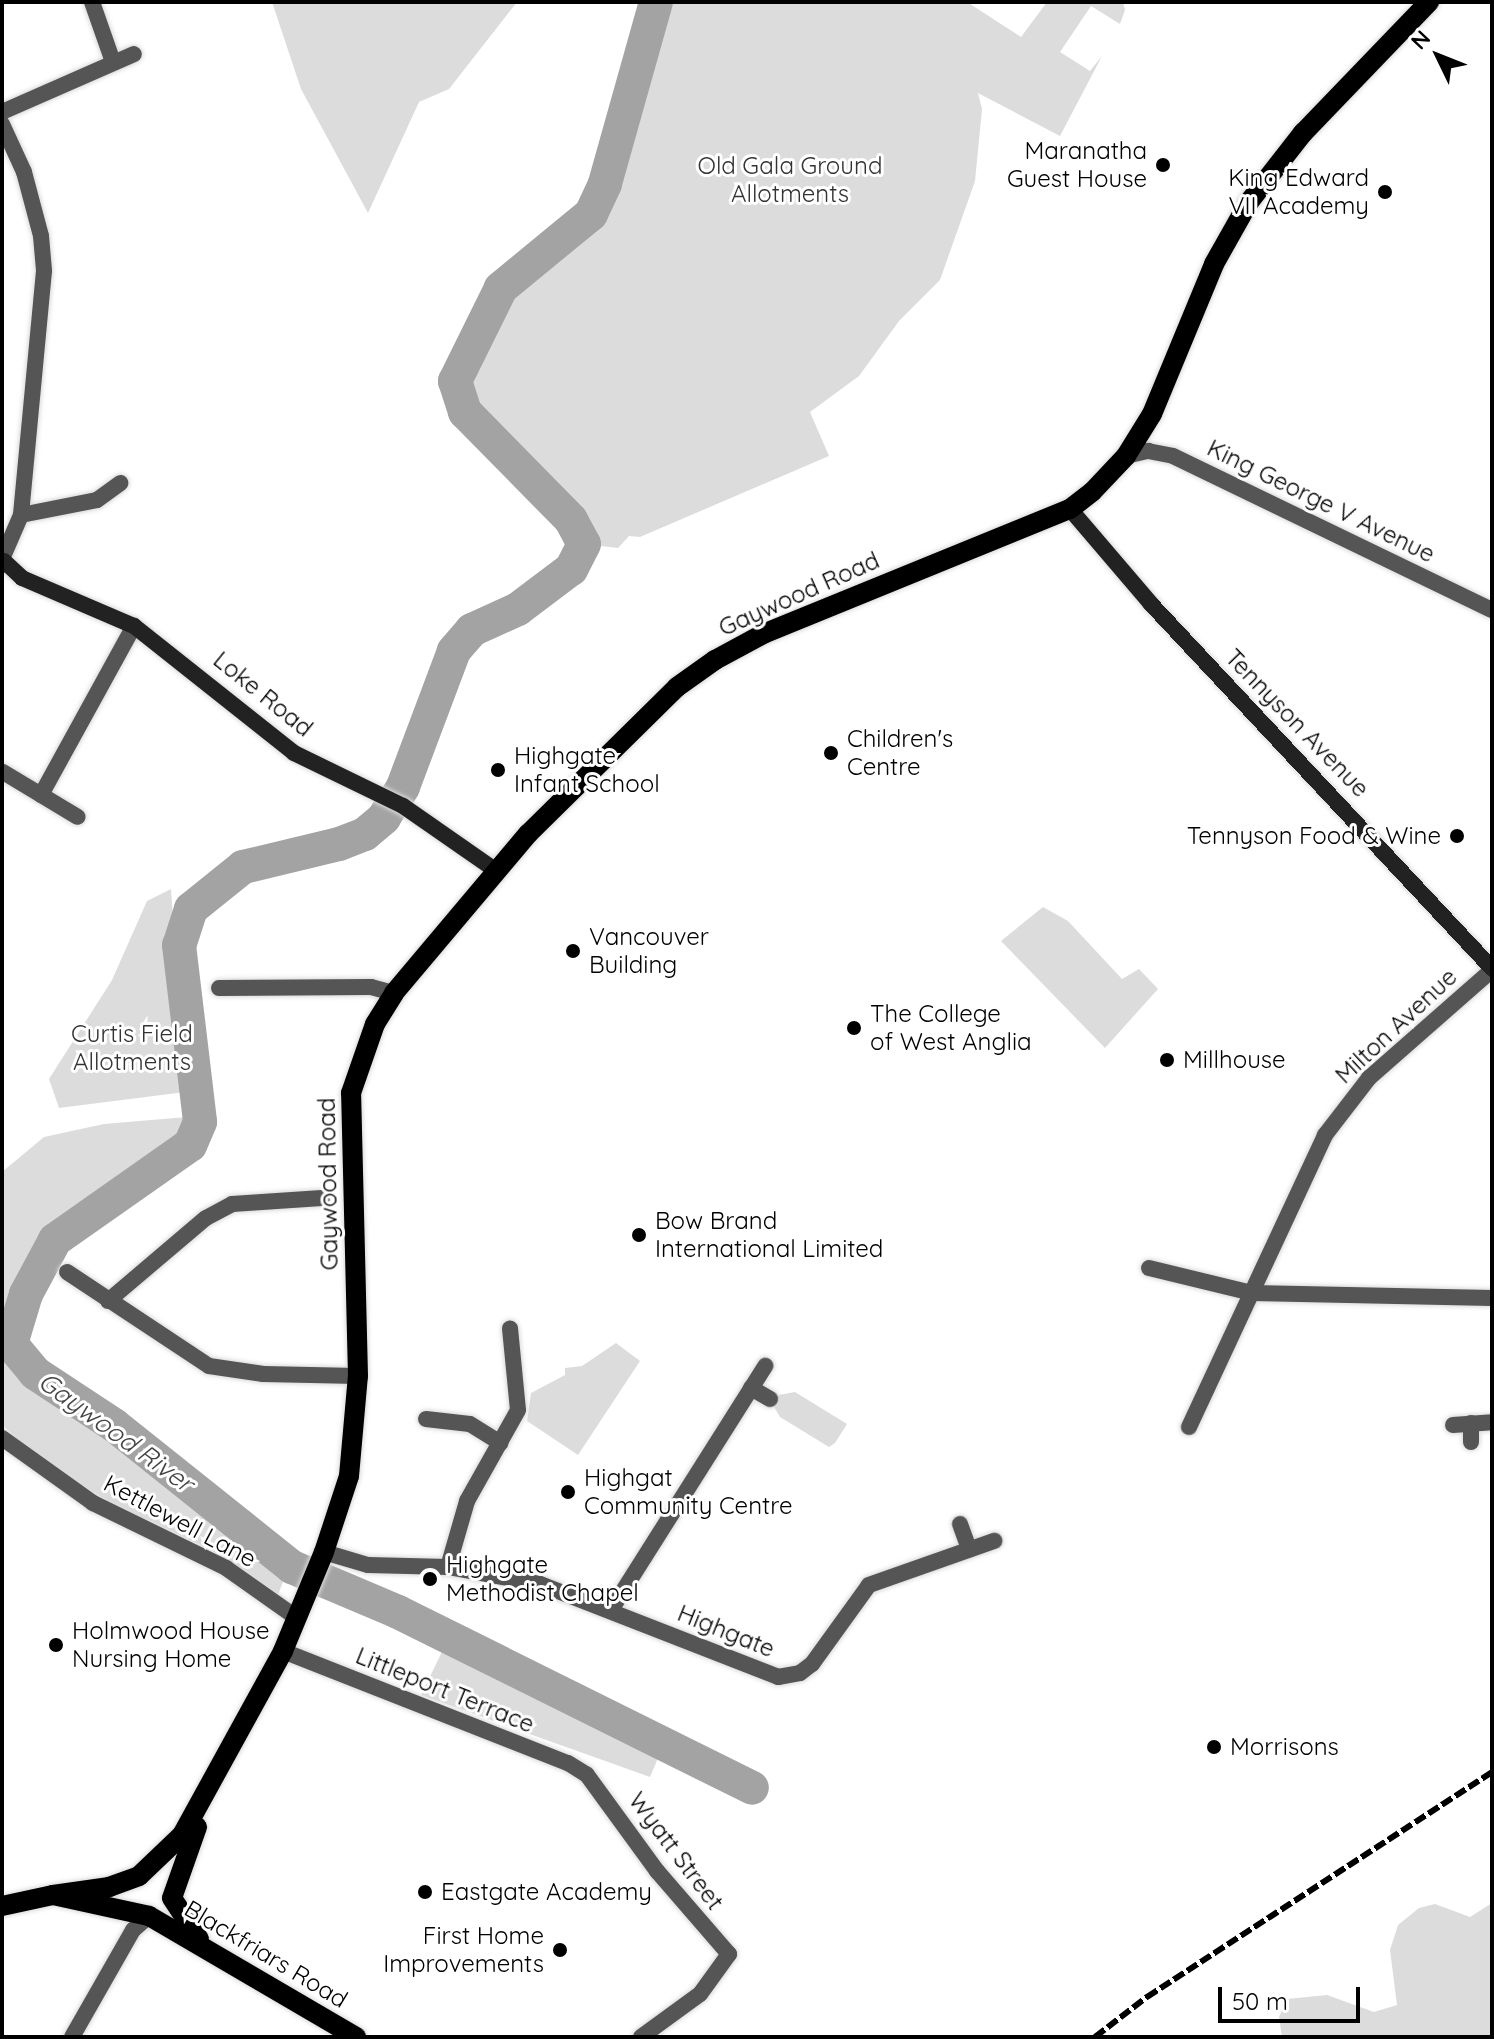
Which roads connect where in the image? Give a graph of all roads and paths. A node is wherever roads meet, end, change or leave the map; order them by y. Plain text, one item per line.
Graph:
1 (92, 2) edge
2 (1429, 2) edge
3 (134, 54) dead end
4 (113, 62) junction
5 (2, 112) edge
6 (2, 124) edge
7 (1126, 456) junction
8 (120, 483) dead end
9 (1070, 509) junction
10 (21, 515) junction
11 (3, 562) edge
12 (1492, 610) edge
13 (134, 626) junction
14 (3, 772) edge
15 (41, 795) junction
16 (78, 817) dead end
17 (495, 870) junction
18 (1492, 969) edge
19 (219, 988) dead end
20 (394, 993) junction
21 (322, 1198) dead end
22 (1149, 1268) dead end
23 (67, 1272) dead end
24 (1252, 1293) junction
25 (1492, 1298) edge
26 (108, 1301) junction
27 (510, 1328) dead end
28 (765, 1366) dead end
29 (358, 1376) junction
30 (751, 1388) junction
31 (770, 1399) dead end
32 (426, 1419) dead end
33 (1492, 1422) edge
34 (1471, 1423) junction
35 (1453, 1425) dead end
36 (1189, 1427) dead end
37 (2, 1438) edge
38 (1471, 1442) dead end
39 (500, 1443) junction
40 (960, 1524) dead end
41 (994, 1541) dead end
42 (969, 1549) junction
43 (324, 1552) junction
44 (448, 1567) junction
45 (611, 1610) junction
46 (297, 1618) junction
47 (283, 1651) junction
48 (587, 1775) joint
49 (211, 1790) junction
50 (53, 1895) junction
51 (2, 1906) edge
52 (149, 1916) junction
53 (213, 1955) junction
54 (72, 2037) edge
55 (356, 2037) edge
56 (641, 2037) edge

1 - 4 street
2 - 7 main road, Gaywood Road
3 - 4 street
4 - 5 street
6 - 10 street
7 - 9 main road, Gaywood Road
7 - 12 street, King George V Avenue
8 - 10 street
9 - 17 main road, Gaywood Road
9 - 18 main road, Tennyson Avenue
10 - 11 street
11 - 13 main road, Loke Road
13 - 15 street
13 - 17 main road, Loke Road
14 - 15 street
15 - 16 street
17 - 20 main road, Gaywood Road
18 - 24 street, Milton Avenue
19 - 20 street
20 - 29 main road, Gaywood Road
21 - 26 street
22 - 24 street
23 - 26 street
24 - 25 street
24 - 36 street, Milton Avenue
26 - 29 street
27 - 39 street
28 - 30 street
29 - 43 main road, Gaywood Road
30 - 31 street
30 - 45 street
32 - 39 street
33 - 34 street
34 - 35 street
34 - 38 street
37 - 46 street, Kettlewell Lane
39 - 44 street
40 - 42 street
41 - 42 street, Highgate
42 - 45 street, Highgate
43 - 44 street, Highgate
43 - 46 main road, Gaywood Road
44 - 45 street, Highgate
46 - 47 main road, Gaywood Road
47 - 48 street, Littleport Terrace
47 - 49 main road, Gaywood Road
48 - 56 street, Wyatt Street
49 - 50 main road
49 - 53 main road
50 - 51 main road
50 - 52 main road, Blackfriars Road
52 - 53 main road, Blackfriars Road
52 - 54 street
53 - 55 main road, Blackfriars Road

